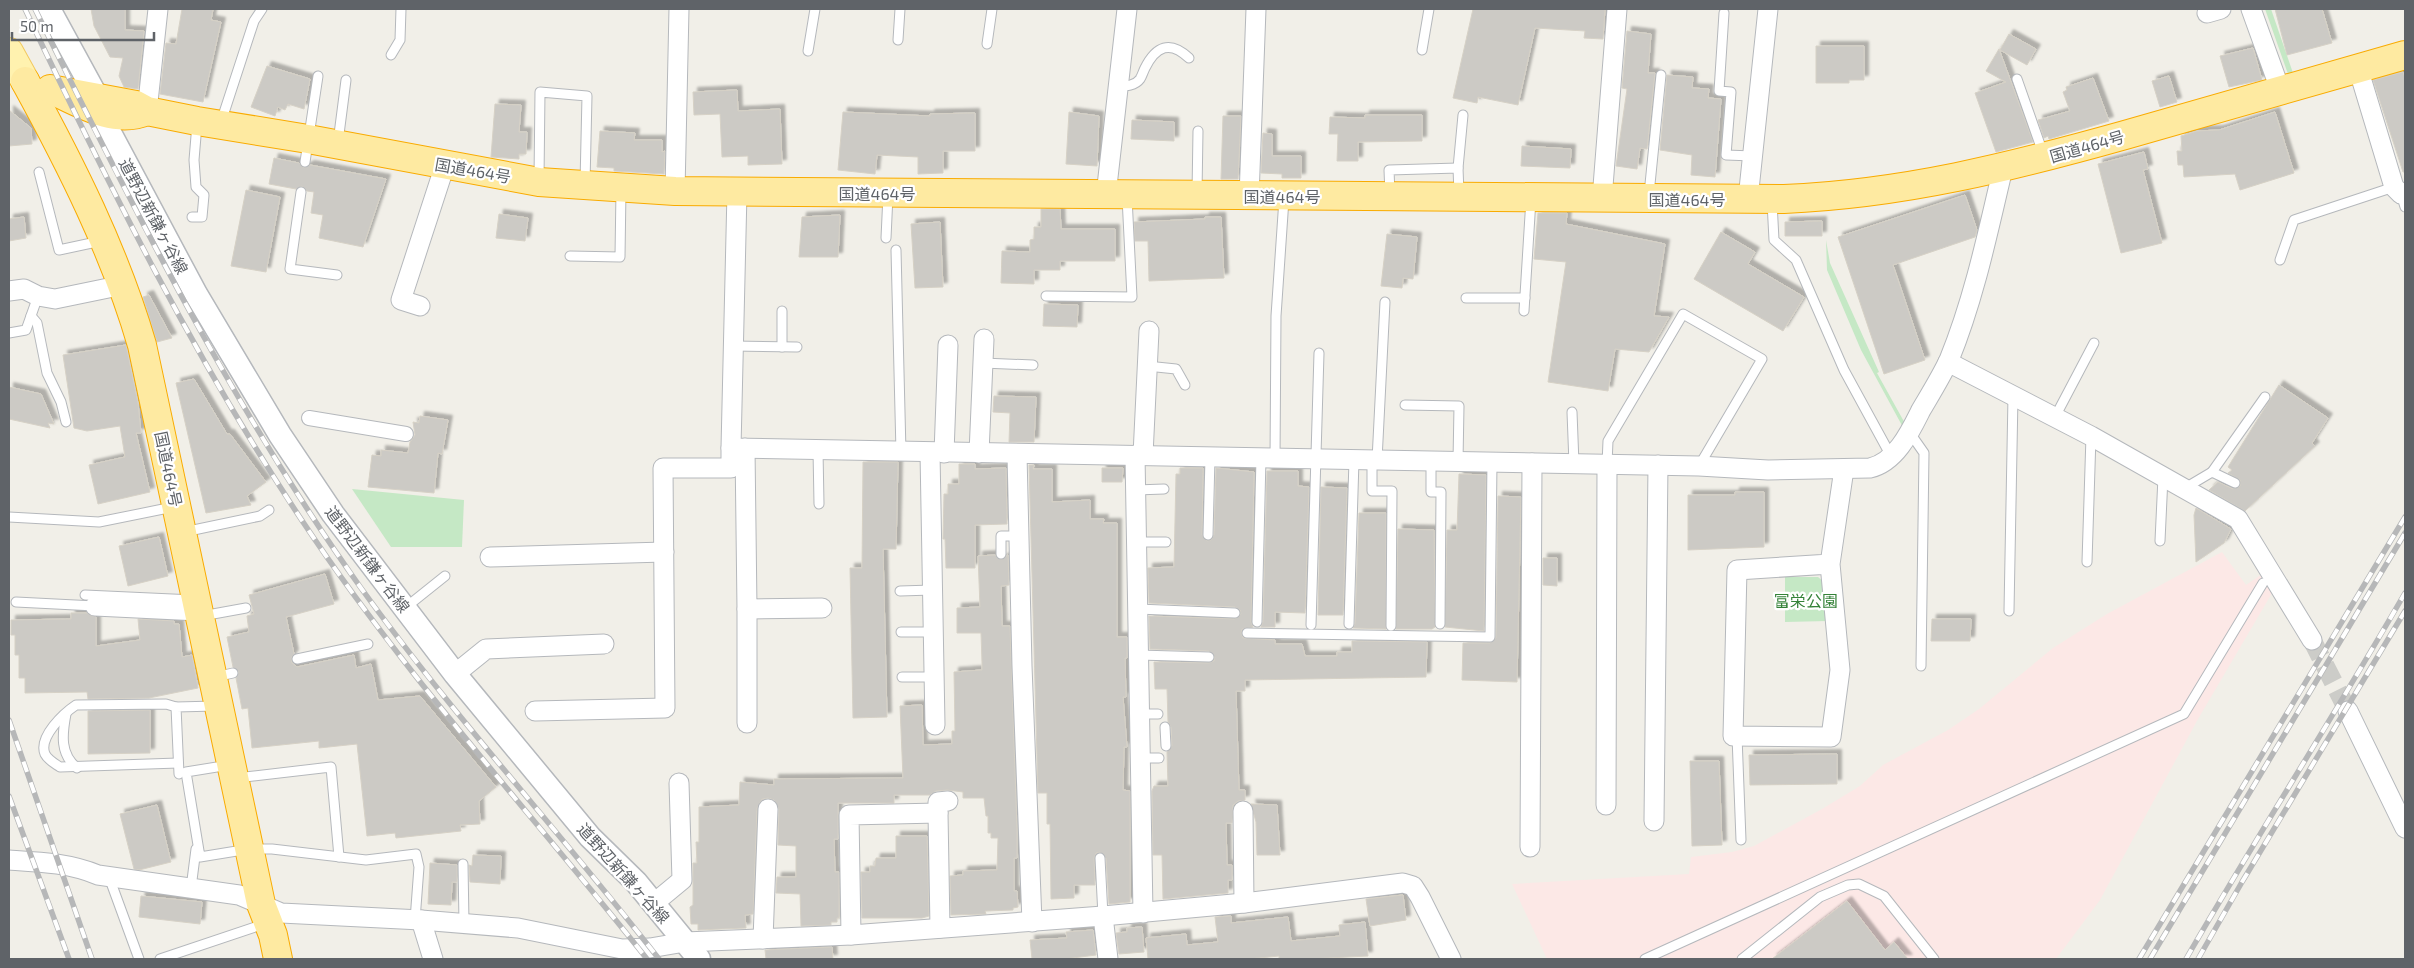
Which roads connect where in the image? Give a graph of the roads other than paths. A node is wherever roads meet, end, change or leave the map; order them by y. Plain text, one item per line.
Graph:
1 (49, 9) edge
2 (158, 9) edge
3 (262, 9) edge
4 (402, 9) edge
5 (679, 9) edge
6 (815, 9) edge
7 (900, 9) edge
8 (992, 9) edge
9 (1127, 9) edge
10 (1256, 9) edge
11 (1430, 9) edge
12 (1617, 9) edge
13 (1768, 9) edge
14 (2251, 9) edge
15 (1724, 13) dead end
16 (898, 40) dead end
17 (987, 44) dead end
18 (1422, 50) dead end
19 (808, 51) dead end
20 (9, 52) edge
21 (391, 55) dead end
22 (2405, 55) edge
23 (1189, 58) dead end
24 (2358, 68) junction
25 (1662, 75) dead end
26 (318, 76) dead end
27 (2017, 79) dead end
28 (17, 80) edge
29 (346, 80) dead end
30 (1118, 86) junction
31 (2281, 92) junction
32 (100, 105) junction
33 (148, 111) junction
34 (1463, 115) dead end
35 (208, 123) junction
36 (1198, 131) dead end
37 (338, 145) junction
38 (307, 150) junction
39 (1753, 156) junction
40 (2045, 158) junction
41 (446, 165) junction
42 (1458, 168) junction
43 (2003, 168) junction
44 (39, 172) dead end
45 (539, 182) junction
46 (585, 186) junction
47 (621, 188) junction
48 (675, 191) junction
49 (301, 192) dead end
50 (737, 192) junction
51 (888, 193) junction
52 (1116, 195) junction
53 (2402, 195) edge
54 (1196, 196) junction
55 (1249, 196) junction
56 (1284, 196) junction
57 (1390, 197) junction
58 (1459, 198) junction
59 (1531, 199) junction
60 (1602, 199) junction
61 (1648, 199) junction
62 (1760, 199) junction
63 (192, 217) dead end
64 (886, 238) dead end
65 (104, 240) junction
66 (896, 250) dead end
67 (570, 256) dead end
68 (2280, 260) dead end
69 (338, 275) dead end
70 (123, 286) junction
71 (9, 291) edge
72 (38, 296) junction
73 (1046, 296) dead end
74 (1466, 298) dead end
75 (1525, 298) junction
76 (1384, 302) dead end
77 (420, 306) dead end
78 (782, 311) dead end
79 (1524, 311) dead end
80 (31, 316) junction
81 (1149, 331) dead end
82 (9, 333) edge
83 (984, 339) dead end
84 (2094, 342) dead end
85 (948, 345) dead end
86 (733, 346) junction
87 (782, 347) junction
88 (797, 347) dead end
89 (1319, 353) dead end
90 (1948, 362) junction
91 (983, 363) junction
92 (1033, 365) dead end
93 (1147, 366) junction
94 (1185, 386) dead end
95 (2012, 396) junction
96 (2265, 397) dead end
97 (1405, 405) dead end
98 (1572, 412) dead end
99 (2055, 417) junction
100 (309, 418) dead end
101 (66, 422) dead end
102 (1910, 433) junction
103 (406, 434) dead end
104 (2091, 436) junction
105 (738, 448) junction
106 (818, 450) junction
107 (901, 452) junction
108 (937, 453) junction
109 (979, 453) junction
110 (1017, 454) junction
111 (1139, 455) junction
112 (1891, 456) junction
113 (1210, 458) junction
114 (1268, 458) junction
115 (1316, 459) junction
116 (1368, 460) junction
117 (1431, 461) junction
118 (1458, 462) junction
119 (1492, 462) junction
120 (1532, 463) junction
121 (1574, 464) junction
122 (1607, 464) junction
123 (1658, 465) junction
124 (1699, 466) junction
125 (1844, 469) junction
126 (2212, 472) junction
127 (2163, 476) junction
128 (2235, 483) dead end
129 (2185, 488) junction
130 (1164, 489) dead end
131 (1136, 490) junction
132 (819, 504) dead end
133 (269, 510) dead end
134 (9, 517) edge
135 (179, 520) junction
136 (1208, 535) dead end
137 (1018, 536) junction
138 (1137, 542) junction
139 (1166, 542) dead end
140 (2160, 542) dead end
141 (664, 552) junction
142 (1001, 554) dead end
143 (490, 557) dead end
144 (2087, 562) dead end
145 (1830, 564) junction
146 (445, 576) dead end
147 (2263, 583) dead end
148 (932, 590) junction
149 (900, 591) dead end
150 (90, 601) joint
151 (16, 602) dead end
152 (246, 608) dead end
153 (405, 608) junction
154 (822, 608) dead end
155 (746, 609) junction
156 (1138, 609) junction
157 (198, 610) junction
158 (2009, 611) dead end
159 (1235, 613) dead end
160 (1257, 622) dead end
161 (1350, 624) dead end
162 (1440, 624) dead end
163 (1311, 625) dead end
164 (1391, 626) dead end
165 (901, 632) dead end
166 (933, 632) junction
167 (1247, 633) dead end
168 (2312, 640) tunnel mouth
169 (368, 644) dead end
170 (604, 644) dead end
171 (1139, 655) junction
172 (1209, 657) dead end
173 (297, 660) dead end
174 (1921, 666) dead end
175 (455, 674) junction
176 (902, 677) dead end
177 (934, 677) junction
178 (218, 706) junction
179 (176, 707) junction
180 (535, 711) dead end
181 (2348, 711) tunnel mouth
182 (66, 712) junction
183 (747, 723) dead end
184 (935, 724) dead end
185 (1165, 727) dead end
186 (1737, 736) junction
187 (1166, 746) dead end
188 (178, 763) junction
189 (78, 768) junction
190 (232, 772) junction
191 (179, 774) dead end
192 (679, 782) dead end
193 (1606, 804) dead end
194 (768, 809) dead end
195 (1243, 812) dead end
196 (1654, 822) dead end
197 (2405, 828) edge
198 (1742, 840) dead end
199 (197, 841) junction
200 (1530, 847) dead end
201 (249, 849) junction
202 (338, 857) junction
203 (1100, 858) dead end
204 (9, 860) edge
205 (463, 864) dead end
206 (1841, 869) junction
207 (109, 876) junction
208 (1848, 884) junction
209 (191, 888) junction
210 (1244, 903) junction
211 (653, 904) junction
212 (1143, 912) junction
213 (261, 914) junction
214 (1103, 916) junction
215 (418, 920) junction
216 (1032, 922) junction
217 (464, 923) junction
218 (940, 928) junction
219 (851, 934) junction
220 (763, 939) junction
221 (685, 942) junction
222 (139, 959) edge
223 (160, 959) edge
224 (266, 959) edge
225 (278, 959) edge
226 (433, 959) edge
227 (699, 959) edge
228 (1108, 959) edge
229 (1451, 959) edge
230 (1644, 959) edge
231 (1742, 959) edge
232 (1934, 959) edge

1 - 32 street, 道野辺新鎌ヶ谷線
2 - 33 street
3 - 35 lane
4 - 21 lane
5 - 48 street
6 - 19 lane
7 - 16 lane
8 - 17 lane
9 - 30 street
10 - 55 street
11 - 18 lane
12 - 60 street
13 - 39 street
14 - 31 street
15 - 39 lane
20 - 28 main road
22 - 24 highway, 国道464号
23 - 30 lane
24 - 31 highway, 国道464号
24 - 53 street
25 - 61 lane
26 - 38 lane
27 - 40 lane
28 - 32 highway, 国道464号
28 - 65 highway, 国道464号
29 - 37 lane
30 - 52 street
31 - 40 highway, 国道464号
32 - 33 highway, 国道464号
32 - 153 street, 道野辺新鎌ヶ谷線
33 - 35 highway, 国道464号
34 - 42 lane
35 - 38 highway, 国道464号
35 - 63 lane
36 - 54 lane
37 - 38 highway, 国道464号
37 - 41 highway, 国道464号
39 - 62 street
40 - 43 highway, 国道464号
41 - 45 highway, 国道464号
41 - 77 street
42 - 57 lane
42 - 58 lane
43 - 62 highway, 国道464号
43 - 90 street
44 - 65 lane
45 - 46 highway, 国道464号
45 - 46 lane
46 - 47 highway, 国道464号
47 - 48 highway, 国道464号
47 - 67 lane
48 - 50 highway, 国道464号
49 - 69 lane
50 - 51 highway, 国道464号
50 - 86 street
51 - 52 highway, 国道464号
51 - 64 lane
52 - 54 highway, 国道464号
52 - 73 lane
53 - 68 lane
54 - 55 highway, 国道464号
55 - 56 highway, 国道464号
56 - 57 highway, 国道464号
56 - 114 lane
57 - 58 highway, 国道464号
58 - 59 highway, 国道464号
59 - 60 highway, 国道464号
59 - 75 lane
60 - 61 highway, 国道464号
61 - 62 highway, 国道464号
62 - 112 lane
65 - 70 highway, 国道464号
66 - 107 lane
70 - 72 street
70 - 135 highway, 国道464号
71 - 72 street
72 - 80 lane
74 - 75 lane
75 - 79 lane
76 - 116 lane
78 - 87 lane
80 - 82 lane
80 - 101 lane
81 - 93 street
83 - 91 street
84 - 99 lane
85 - 108 street
86 - 87 lane
86 - 105 street
87 - 88 lane
89 - 115 lane
90 - 95 street
90 - 102 street
91 - 92 lane
91 - 109 street
93 - 94 lane
93 - 111 street
95 - 99 street
95 - 158 lane
96 - 126 lane
97 - 118 lane
98 - 121 lane
99 - 104 street
100 - 103 street
102 - 112 street
102 - 174 lane
104 - 127 street
104 - 144 lane
105 - 106 street
105 - 141 street
105 - 155 street
106 - 107 street
106 - 132 lane
107 - 108 street
108 - 109 street
108 - 148 street
109 - 110 street
110 - 111 street
110 - 137 street
111 - 113 street
111 - 131 street
112 - 125 street
113 - 114 street
113 - 136 lane
114 - 115 street
114 - 160 lane
115 - 116 street
115 - 163 lane
116 - 117 street
116 - 161 lane
116 - 164 lane
117 - 118 street
117 - 162 lane
118 - 119 street
119 - 120 street
119 - 167 lane
120 - 121 street
120 - 200 street
121 - 122 street
122 - 123 street
122 - 124 lane
122 - 193 street
123 - 124 street
123 - 196 street
124 - 125 street
125 - 145 street
126 - 128 lane
126 - 129 lane
127 - 129 street
127 - 140 lane
129 - 168 street
130 - 131 lane
131 - 138 street
133 - 135 lane
134 - 135 lane
135 - 157 highway, 国道464号
137 - 142 lane
137 - 216 street
138 - 139 lane
138 - 156 street
141 - 143 street
141 - 180 street
145 - 186 street
145 - 186 street
146 - 153 lane
147 - 206 lane
148 - 149 lane
148 - 166 street
150 - 151 lane
150 - 157 street
152 - 157 lane
153 - 175 street, 道野辺新鎌ヶ谷線
154 - 155 street
155 - 183 street
156 - 159 lane
156 - 171 street
157 - 178 highway, 国道464号
165 - 166 lane
166 - 177 street
169 - 173 lane
170 - 175 street
171 - 172 lane
171 - 212 street
175 - 211 street, 道野辺新鎌ヶ谷線
176 - 177 lane
177 - 184 street
178 - 179 lane
178 - 190 highway, 国道464号
179 - 182 lane
179 - 188 lane
181 - 197 street
182 - 189 lane
182 - 189 lane
185 - 187 lane
186 - 198 lane
188 - 189 lane
188 - 191 lane
190 - 199 lane
190 - 201 highway, 国道464号
190 - 202 lane
192 - 211 street
194 - 220 street
195 - 210 street
199 - 201 lane
199 - 209 lane
201 - 202 lane
201 - 213 highway, 国道464号
202 - 215 lane
203 - 214 lane
204 - 207 street
205 - 217 lane
206 - 208 lane
206 - 230 lane
207 - 209 street
207 - 222 lane
208 - 231 lane
208 - 232 lane
209 - 213 street
210 - 212 street
210 - 229 street
211 - 221 street, 道野辺新鎌ヶ谷線
212 - 214 street
213 - 215 street
213 - 223 lane
213 - 224 highway, 国道464号
213 - 225 highway, 国道464号
214 - 216 street
214 - 228 street
215 - 217 street
215 - 226 street
216 - 218 street
217 - 221 street
218 - 219 street
218 - 219 street
219 - 220 street
220 - 221 street
221 - 227 street, 道野辺新鎌ヶ谷線

